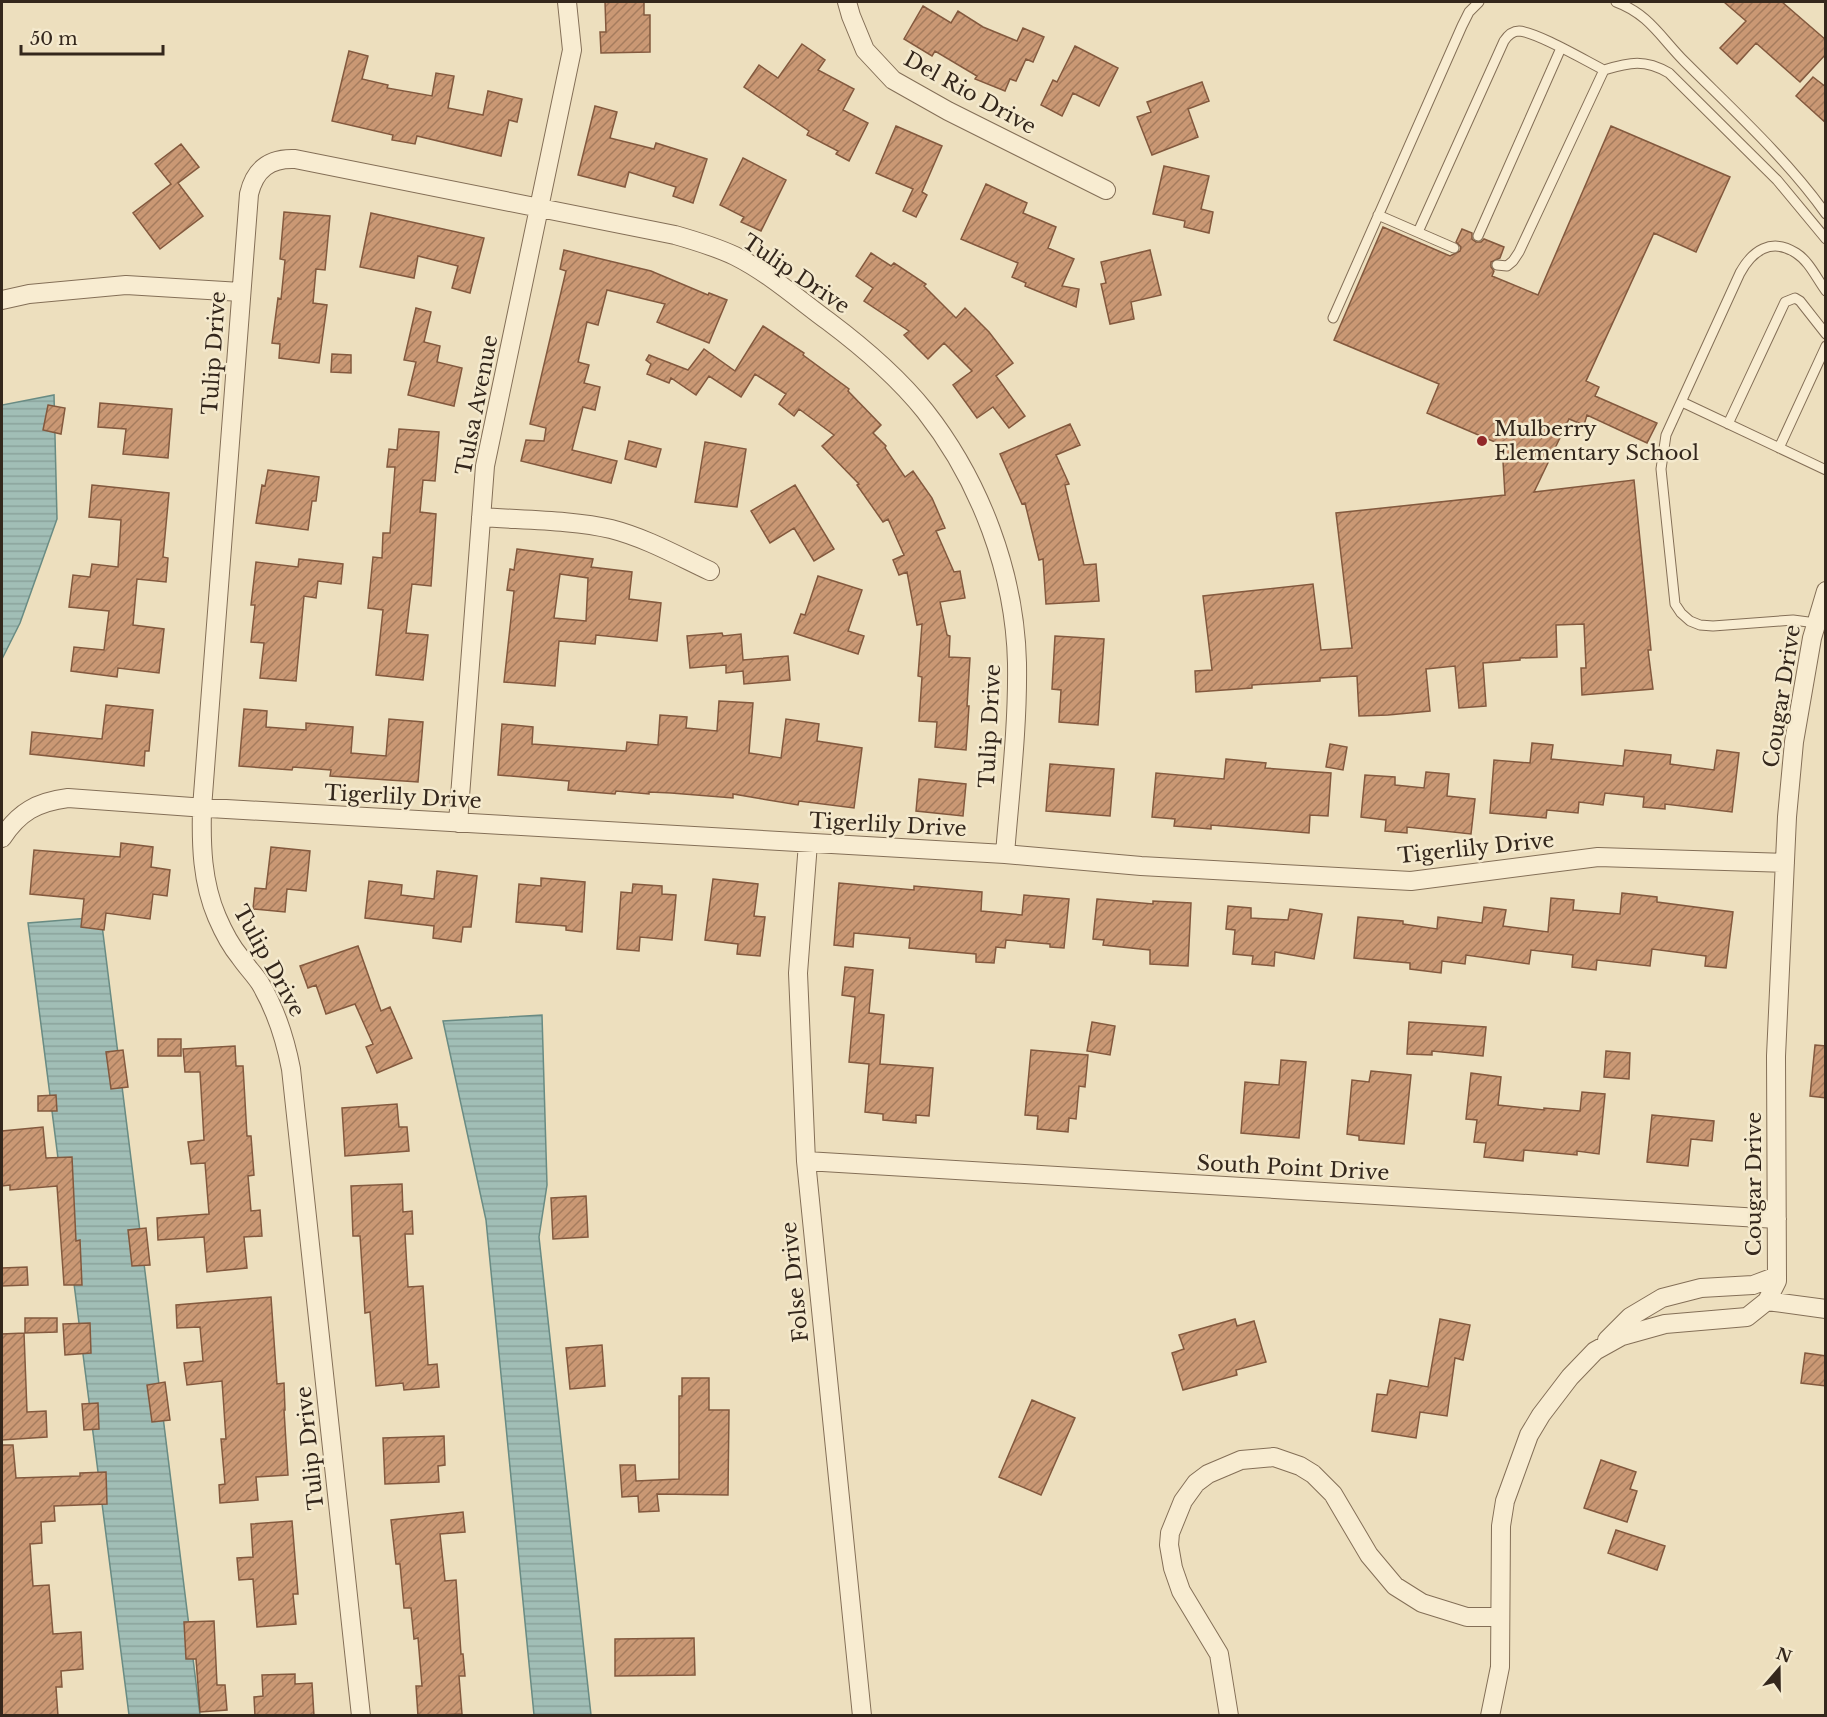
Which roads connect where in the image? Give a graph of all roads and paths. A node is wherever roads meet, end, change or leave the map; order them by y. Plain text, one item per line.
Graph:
1 (567, 2) edge
2 (848, 2) edge
3 (1479, 2) edge
4 (1616, 2) edge
5 (1561, 48) junction
6 (1604, 70) junction
7 (1106, 190) dead end
8 (539, 208) junction
9 (1826, 214) edge
10 (1378, 216) junction
11 (1418, 232) junction
12 (1478, 236) dead end
13 (1826, 239) edge
14 (1454, 248) dead end
15 (1497, 265) dead end
16 (1826, 291) edge
17 (241, 292) junction
18 (2, 300) edge
19 (1333, 318) dead end
20 (1826, 334) edge
21 (1826, 346) edge
22 (1682, 402) junction
23 (1728, 424) junction
24 (1779, 448) junction
25 (1826, 470) edge
26 (481, 517) junction
27 (710, 571) dead end
28 (1826, 591) edge
29 (1816, 623) junction
30 (202, 808) junction
31 (458, 823) junction
32 (2, 838) edge
33 (808, 843) junction
34 (1005, 854) junction
35 (1785, 863) junction
36 (806, 1161) junction
37 (1777, 1219) junction
38 (1777, 1276) junction
39 (1767, 1302) junction
40 (1826, 1309) edge
41 (1595, 1352) junction
42 (1500, 1617) junction
43 (361, 1716) edge
44 (862, 1716) edge
45 (1229, 1716) edge
46 (1490, 1716) edge

1 - 8 street, Tulsa Avenue
2 - 7 street, Del Rio Drive
3 - 10 lane
4 - 9 lane
5 - 6 lane
5 - 11 lane
5 - 12 lane
6 - 13 lane
6 - 15 lane
8 - 17 street, Tulip Drive
8 - 26 street, Tulsa Avenue
8 - 34 street, Tulip Drive
10 - 11 lane
10 - 19 lane
11 - 14 lane
16 - 22 lane
17 - 18 street
17 - 30 street, Tulip Drive
20 - 23 lane
21 - 24 lane
22 - 23 lane
22 - 29 lane
23 - 24 lane
24 - 25 lane
26 - 27 street
26 - 31 street, Tulsa Avenue
28 - 29 street, Cougar Drive
29 - 35 street, Cougar Drive
30 - 31 street, Tigerlily Drive
30 - 32 street, Tigerlily Drive
30 - 43 street, Tulip Drive
31 - 33 street, Tigerlily Drive
33 - 34 street, Tigerlily Drive
33 - 36 street, Folse Drive
34 - 35 street, Tigerlily Drive
35 - 37 street, Cougar Drive
36 - 37 street, South Point Drive
36 - 44 street, Folse Drive
37 - 38 street, Cougar Drive
38 - 39 street, Cougar Drive
38 - 41 street
39 - 40 street
39 - 41 street
41 - 42 street
42 - 45 street
42 - 46 street

